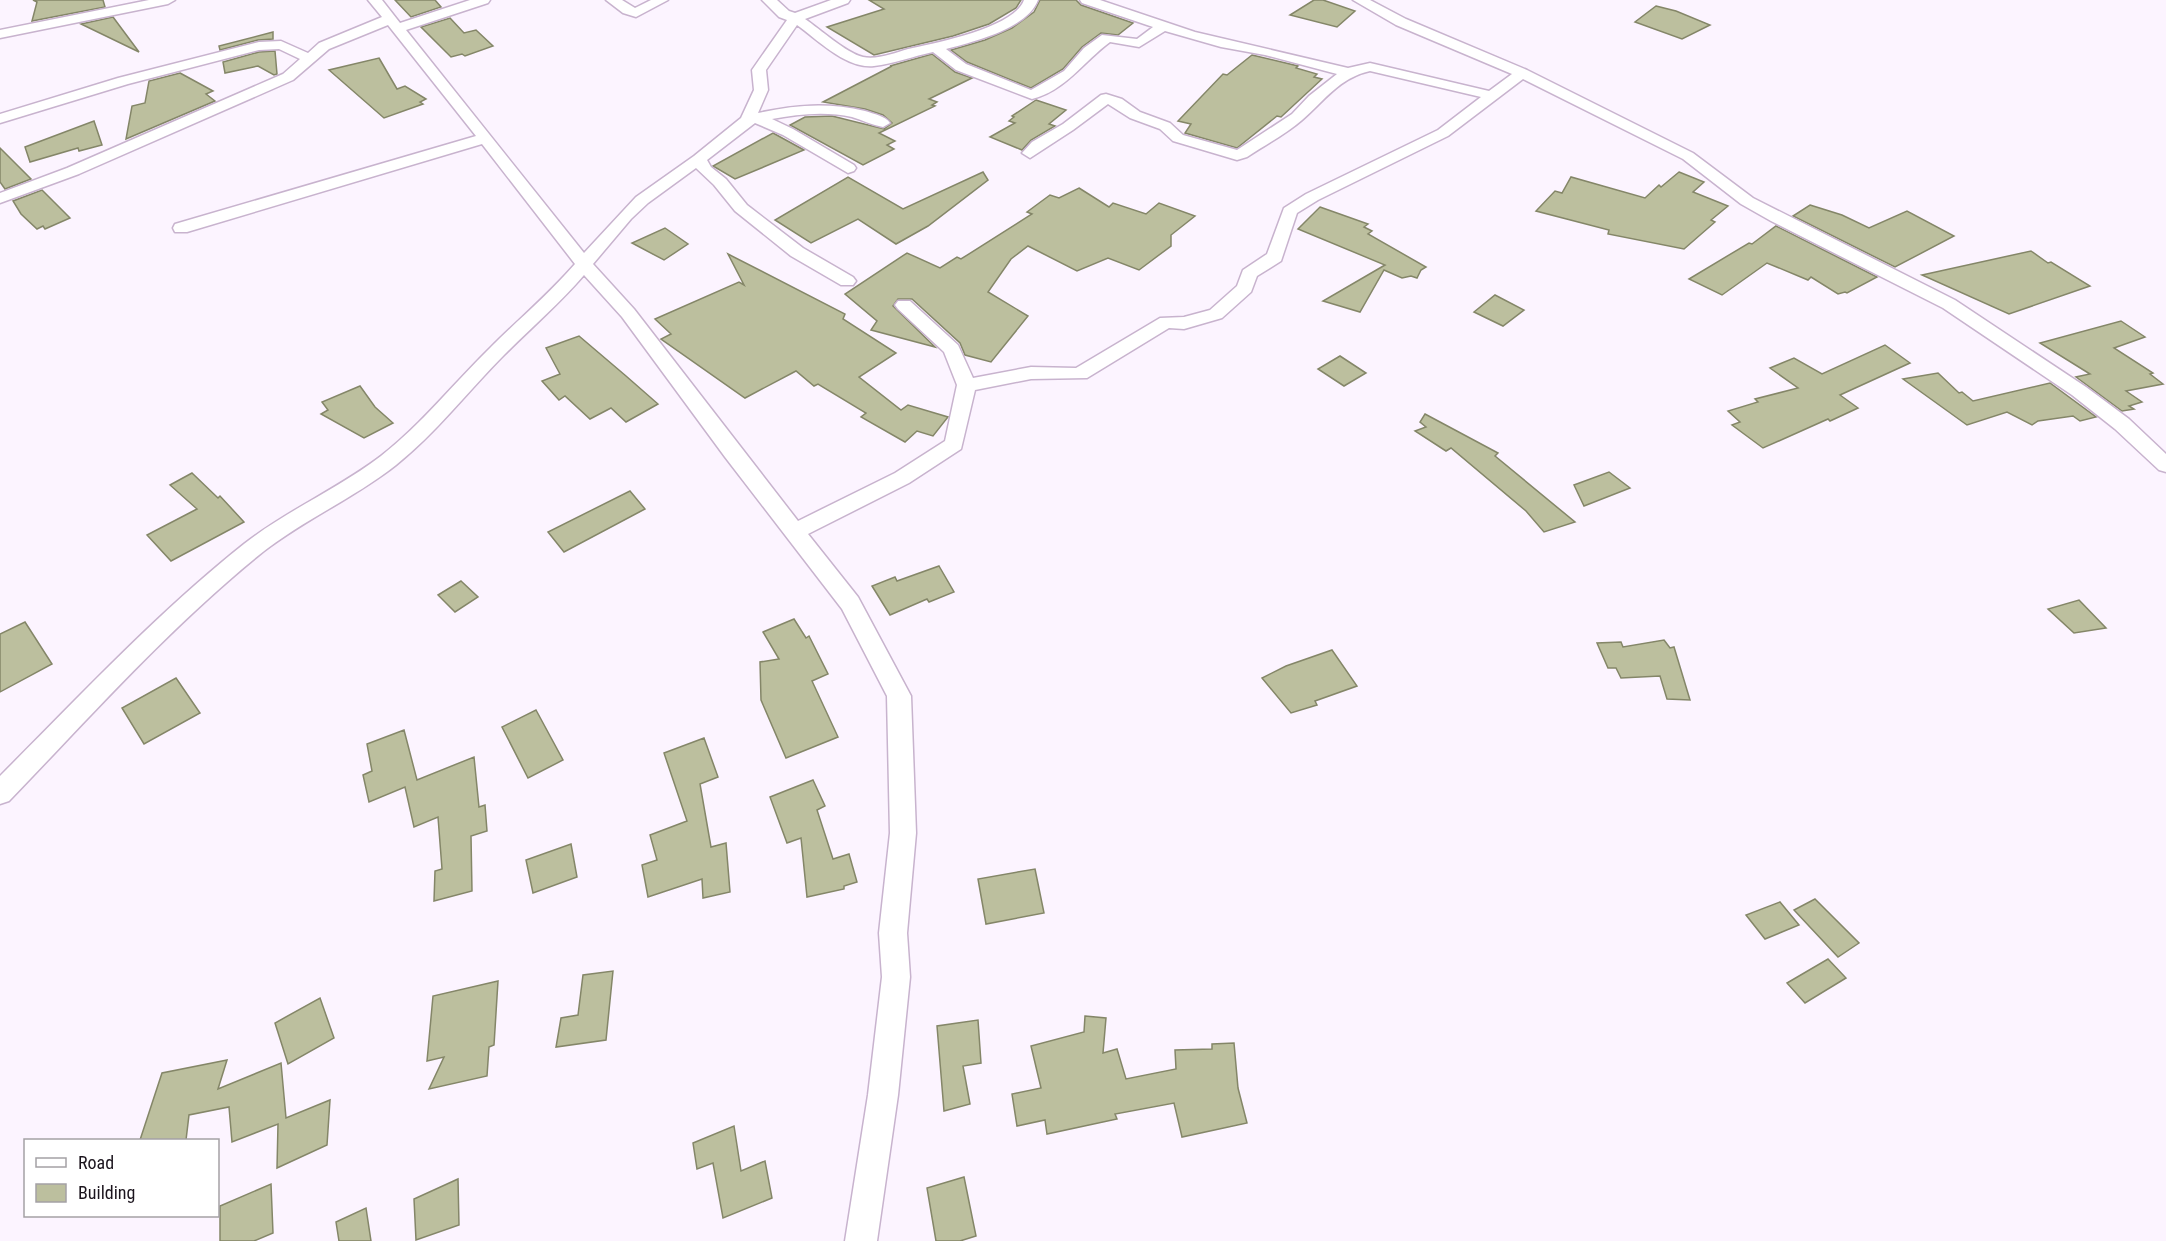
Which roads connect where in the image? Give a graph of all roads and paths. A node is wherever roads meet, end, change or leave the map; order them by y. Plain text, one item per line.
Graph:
1 (168, 0) edge
2 (375, 0) edge
3 (483, 0) edge
4 (613, 0) edge
5 (661, 0) edge
6 (769, 0) edge
7 (843, 0) edge
8 (1087, 0) edge
9 (1360, 0) edge
10 (1028, 1) edge
11 (795, 18) junction
12 (394, 24) junction
13 (1164, 26) junction
14 (0, 34) edge
15 (935, 47) junction
16 (308, 58) junction
17 (1348, 72) junction
18 (1522, 74) junction
19 (1493, 96) junction
20 (0, 119) edge
21 (752, 119) junction
22 (884, 123) dead end
23 (486, 138) junction
24 (1030, 153) dead end
25 (699, 159) junction
26 (848, 168) dead end
27 (0, 198) edge
28 (181, 228) dead end
29 (584, 264) junction
30 (847, 282) dead end
31 (904, 304) dead end
32 (966, 385) junction
33 (2166, 465) edge
34 (796, 531) junction
35 (0, 793) edge
36 (861, 1241) edge

1 - 14 street
2 - 12 street
3 - 12 street
4 - 5 street
6 - 11 street
7 - 11 street
8 - 13 street
9 - 18 street
10 - 15 street
11 - 15 street
11 - 21 street
12 - 16 street
12 - 23 street
13 - 15 street
13 - 17 street
16 - 20 street
16 - 27 street
17 - 19 street
17 - 24 street
18 - 19 street
18 - 33 street
19 - 32 street
21 - 22 street
21 - 25 street
21 - 26 street
23 - 28 street
23 - 29 street
25 - 29 street
25 - 30 street
29 - 34 street
29 - 35 street
31 - 32 street
32 - 34 street
34 - 36 street

